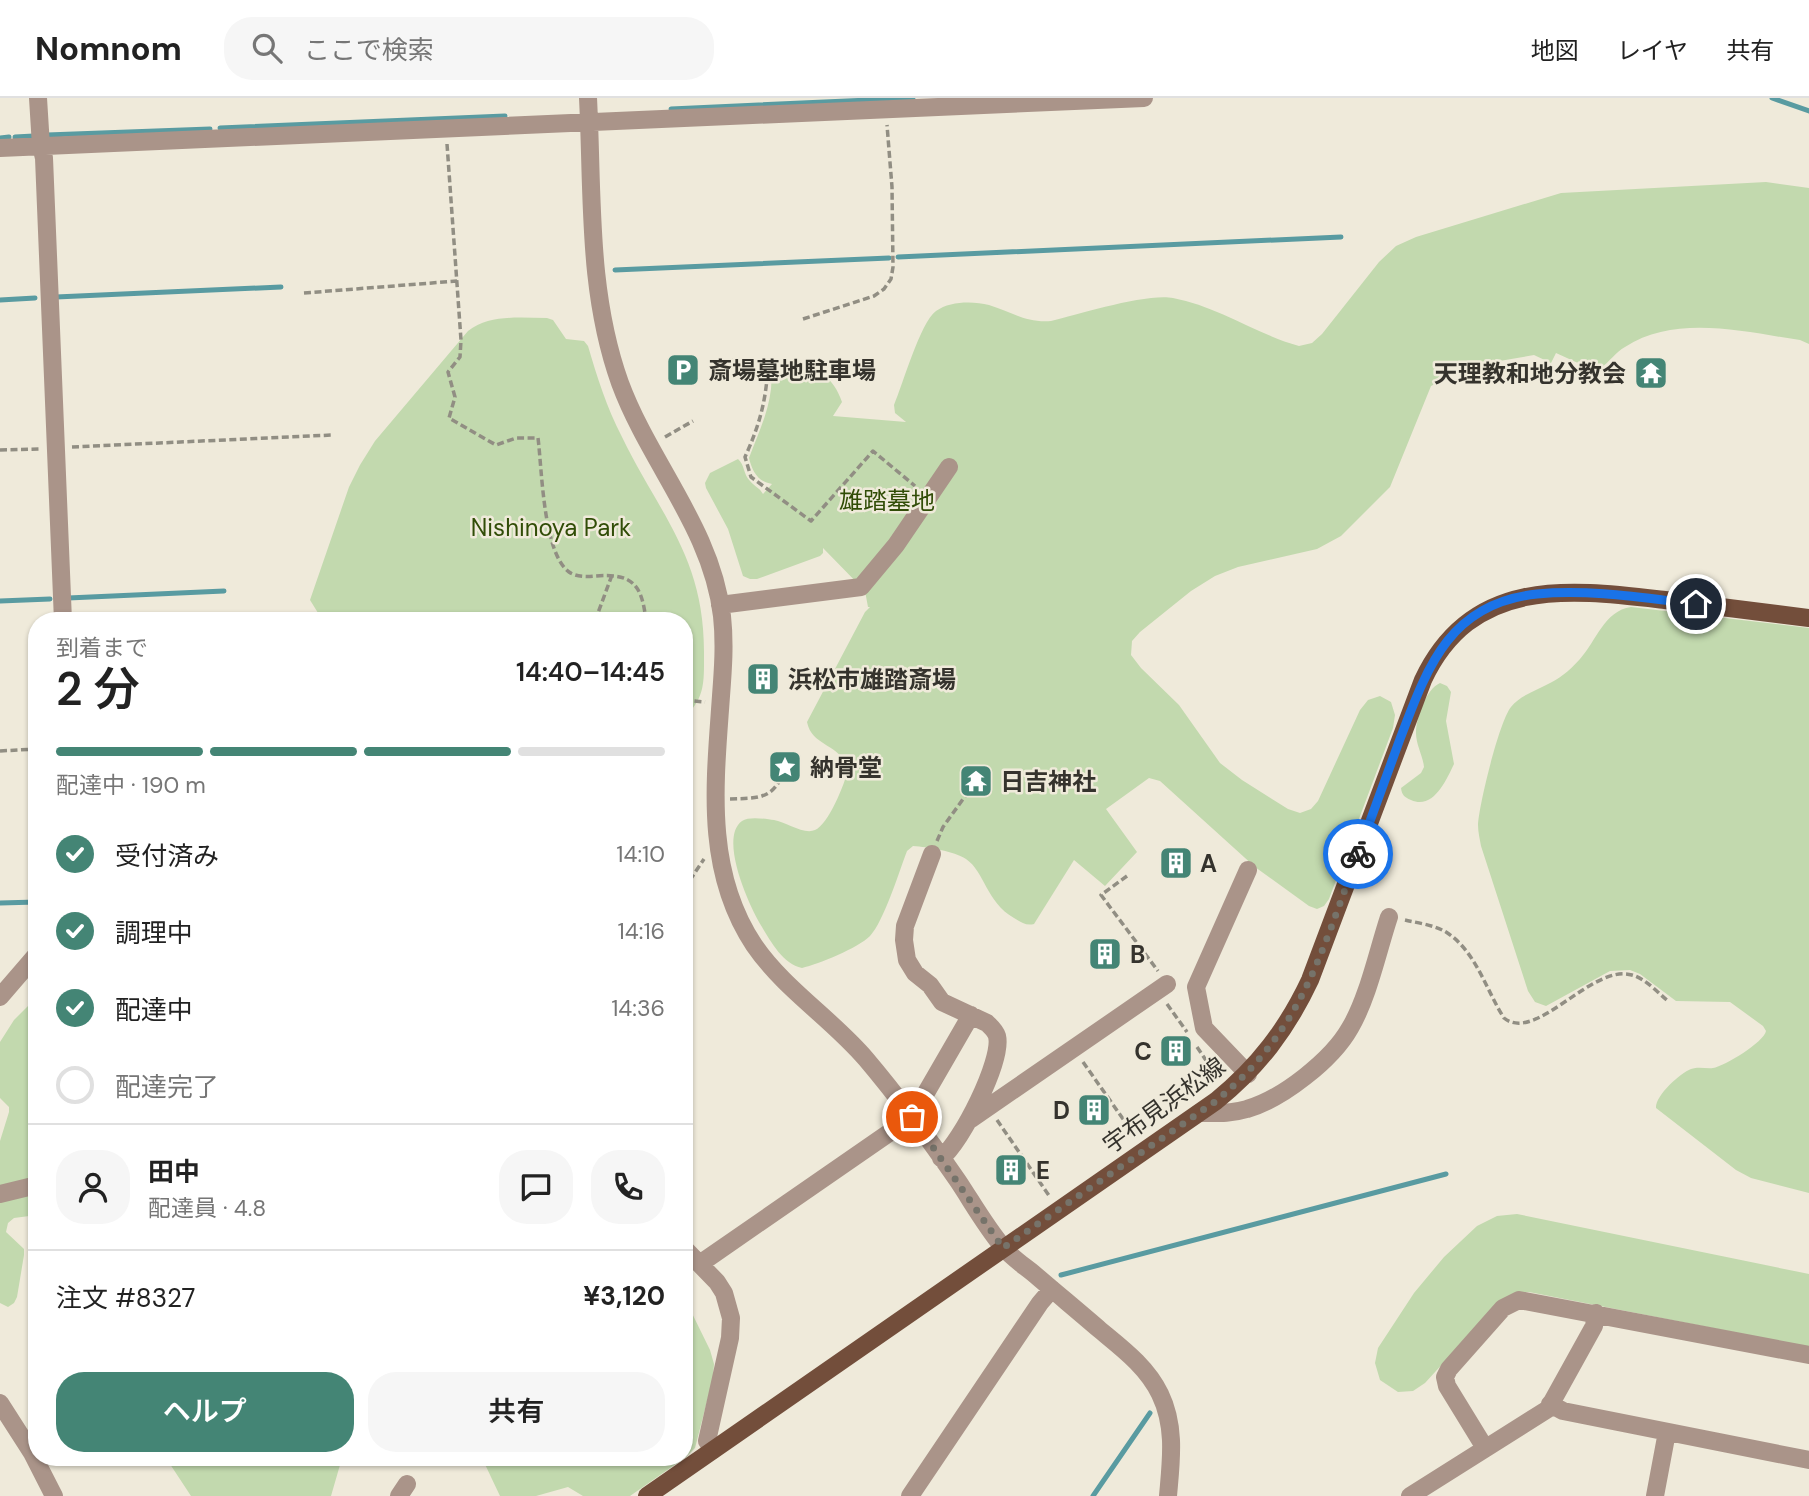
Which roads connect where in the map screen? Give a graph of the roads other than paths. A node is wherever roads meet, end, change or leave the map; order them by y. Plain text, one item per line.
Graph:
1 (38, 98) edge
2 (588, 98) edge
3 (1144, 98) edge
4 (589, 123) junction
5 (41, 146) junction
6 (0, 148) edge
7 (949, 467) dead end
8 (720, 606) junction
9 (63, 612) edge
10 (1809, 618) edge
11 (932, 854) dead end
12 (1248, 870) dead end
13 (1389, 917) road end
14 (28, 965) edge
15 (1167, 984) road end
16 (0, 998) edge
17 (971, 1016) junction
18 (1248, 1074) junction
19 (1199, 1113) junction
20 (912, 1117) junction
21 (967, 1121) junction
22 (941, 1158) junction
23 (28, 1187) edge
24 (0, 1194) edge
25 (1003, 1248) junction
26 (693, 1256) edge
27 (701, 1263) junction
28 (1052, 1289) junction
29 (1596, 1313) junction
30 (1809, 1355) edge
31 (0, 1403) edge
32 (1550, 1404) junction
33 (1667, 1432) junction
34 (28, 1447) edge
35 (1485, 1448) junction
36 (713, 1450) junction
37 (1809, 1460) edge
38 (693, 1464) edge
39 (39, 1466) edge
40 (690, 1466) edge
41 (54, 1496) edge
42 (647, 1496) edge
43 (910, 1496) edge
44 (1168, 1496) edge
45 (1410, 1496) edge
46 (1655, 1496) edge

1 - 5 street
2 - 4 street
3 - 4 street
4 - 5 street
4 - 8 street
5 - 6 street
5 - 9 street
7 - 8 street
8 - 20 street
10 - 18 main road, 宇布見浜松線
11 - 17 street
12 - 18 street
13 - 19 street
14 - 16 street
15 - 21 street
17 - 20 street
17 - 21 street
18 - 19 main road, 宇布見浜松線
19 - 25 main road, 宇布見浜松線
20 - 22 street
20 - 27 street
21 - 22 street
22 - 25 street
23 - 24 street
25 - 28 street
25 - 36 main road, 宇布見浜松線
26 - 27 street
27 - 36 street
28 - 43 street
28 - 44 street
29 - 30 street
29 - 32 street
29 - 35 street
31 - 34 street
32 - 33 street
32 - 35 street
33 - 37 street
33 - 46 street
35 - 45 street
36 - 38 main road, 宇布見浜松線
39 - 41 street
40 - 42 main road, 宇布見浜松線

